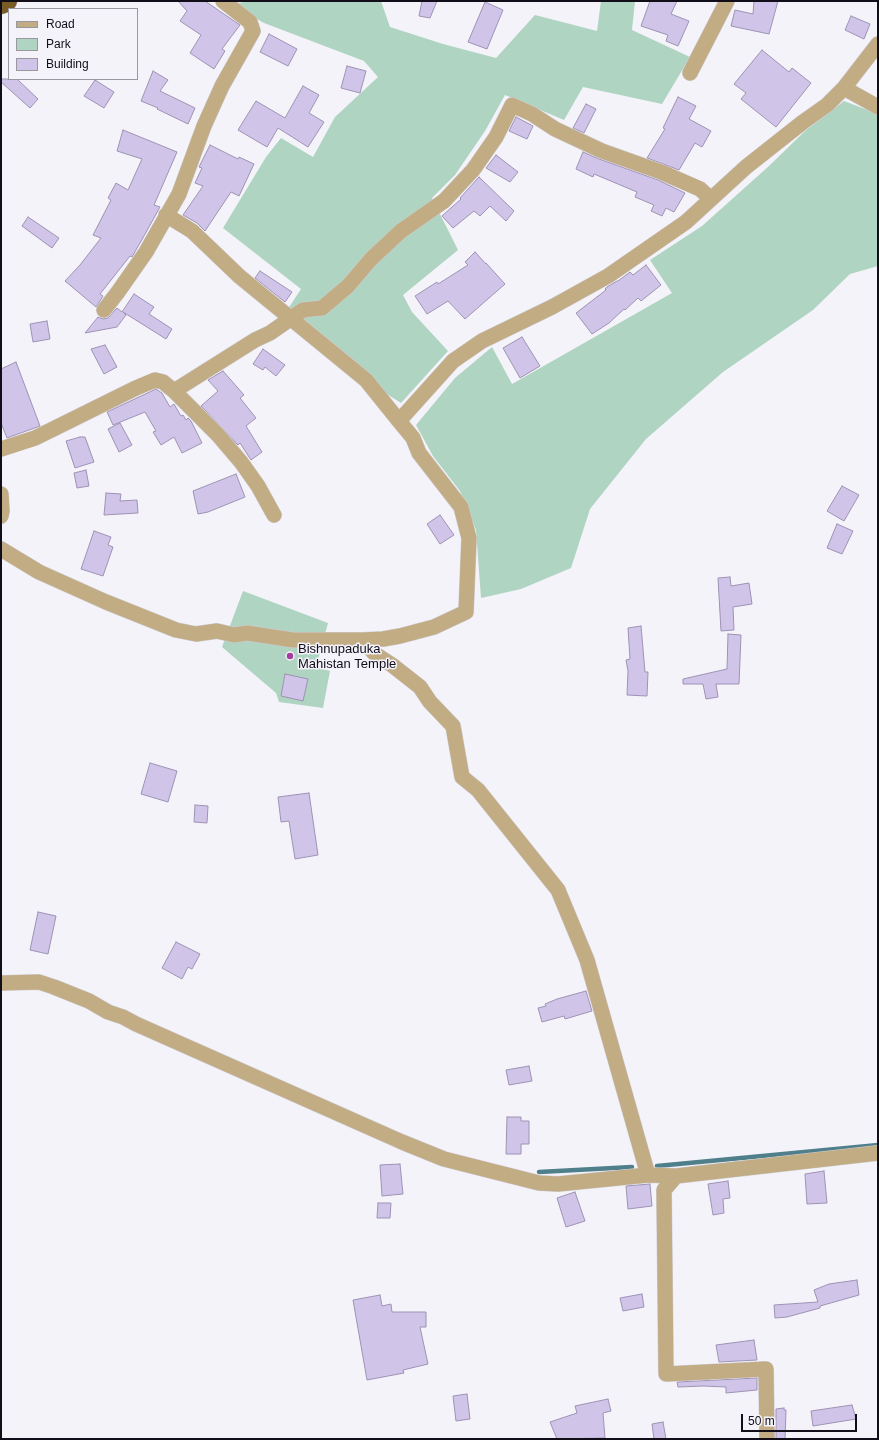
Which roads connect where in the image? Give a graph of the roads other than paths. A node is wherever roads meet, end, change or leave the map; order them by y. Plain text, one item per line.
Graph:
1 (6, 1) edge
2 (223, 1) edge
3 (727, 1) edge
4 (1, 3) edge
5 (878, 44) edge
6 (690, 73) dead end
7 (844, 88) junction
8 (878, 107) edge
9 (711, 200) junction
10 (166, 215) junction
11 (104, 310) dead end
12 (291, 317) junction
13 (174, 390) junction
14 (399, 421) junction
15 (1, 449) edge
16 (1, 494) edge
17 (274, 515) dead end
18 (1, 516) edge
19 (1, 549) edge
20 (362, 640) junction
21 (1, 984) edge
22 (878, 1153) edge
23 (648, 1175) junction
24 (676, 1176) junction
25 (767, 1439) edge

1 - 4 highway
2 - 10 street
3 - 6 street
5 - 7 street
7 - 8 street
7 - 9 street
9 - 12 street
9 - 14 street
10 - 11 street
10 - 12 street
12 - 13 street
12 - 14 street
13 - 15 street
13 - 17 street
14 - 20 street
16 - 18 street
19 - 20 street
20 - 23 street
21 - 23 street
22 - 24 street
23 - 24 street
24 - 25 street

